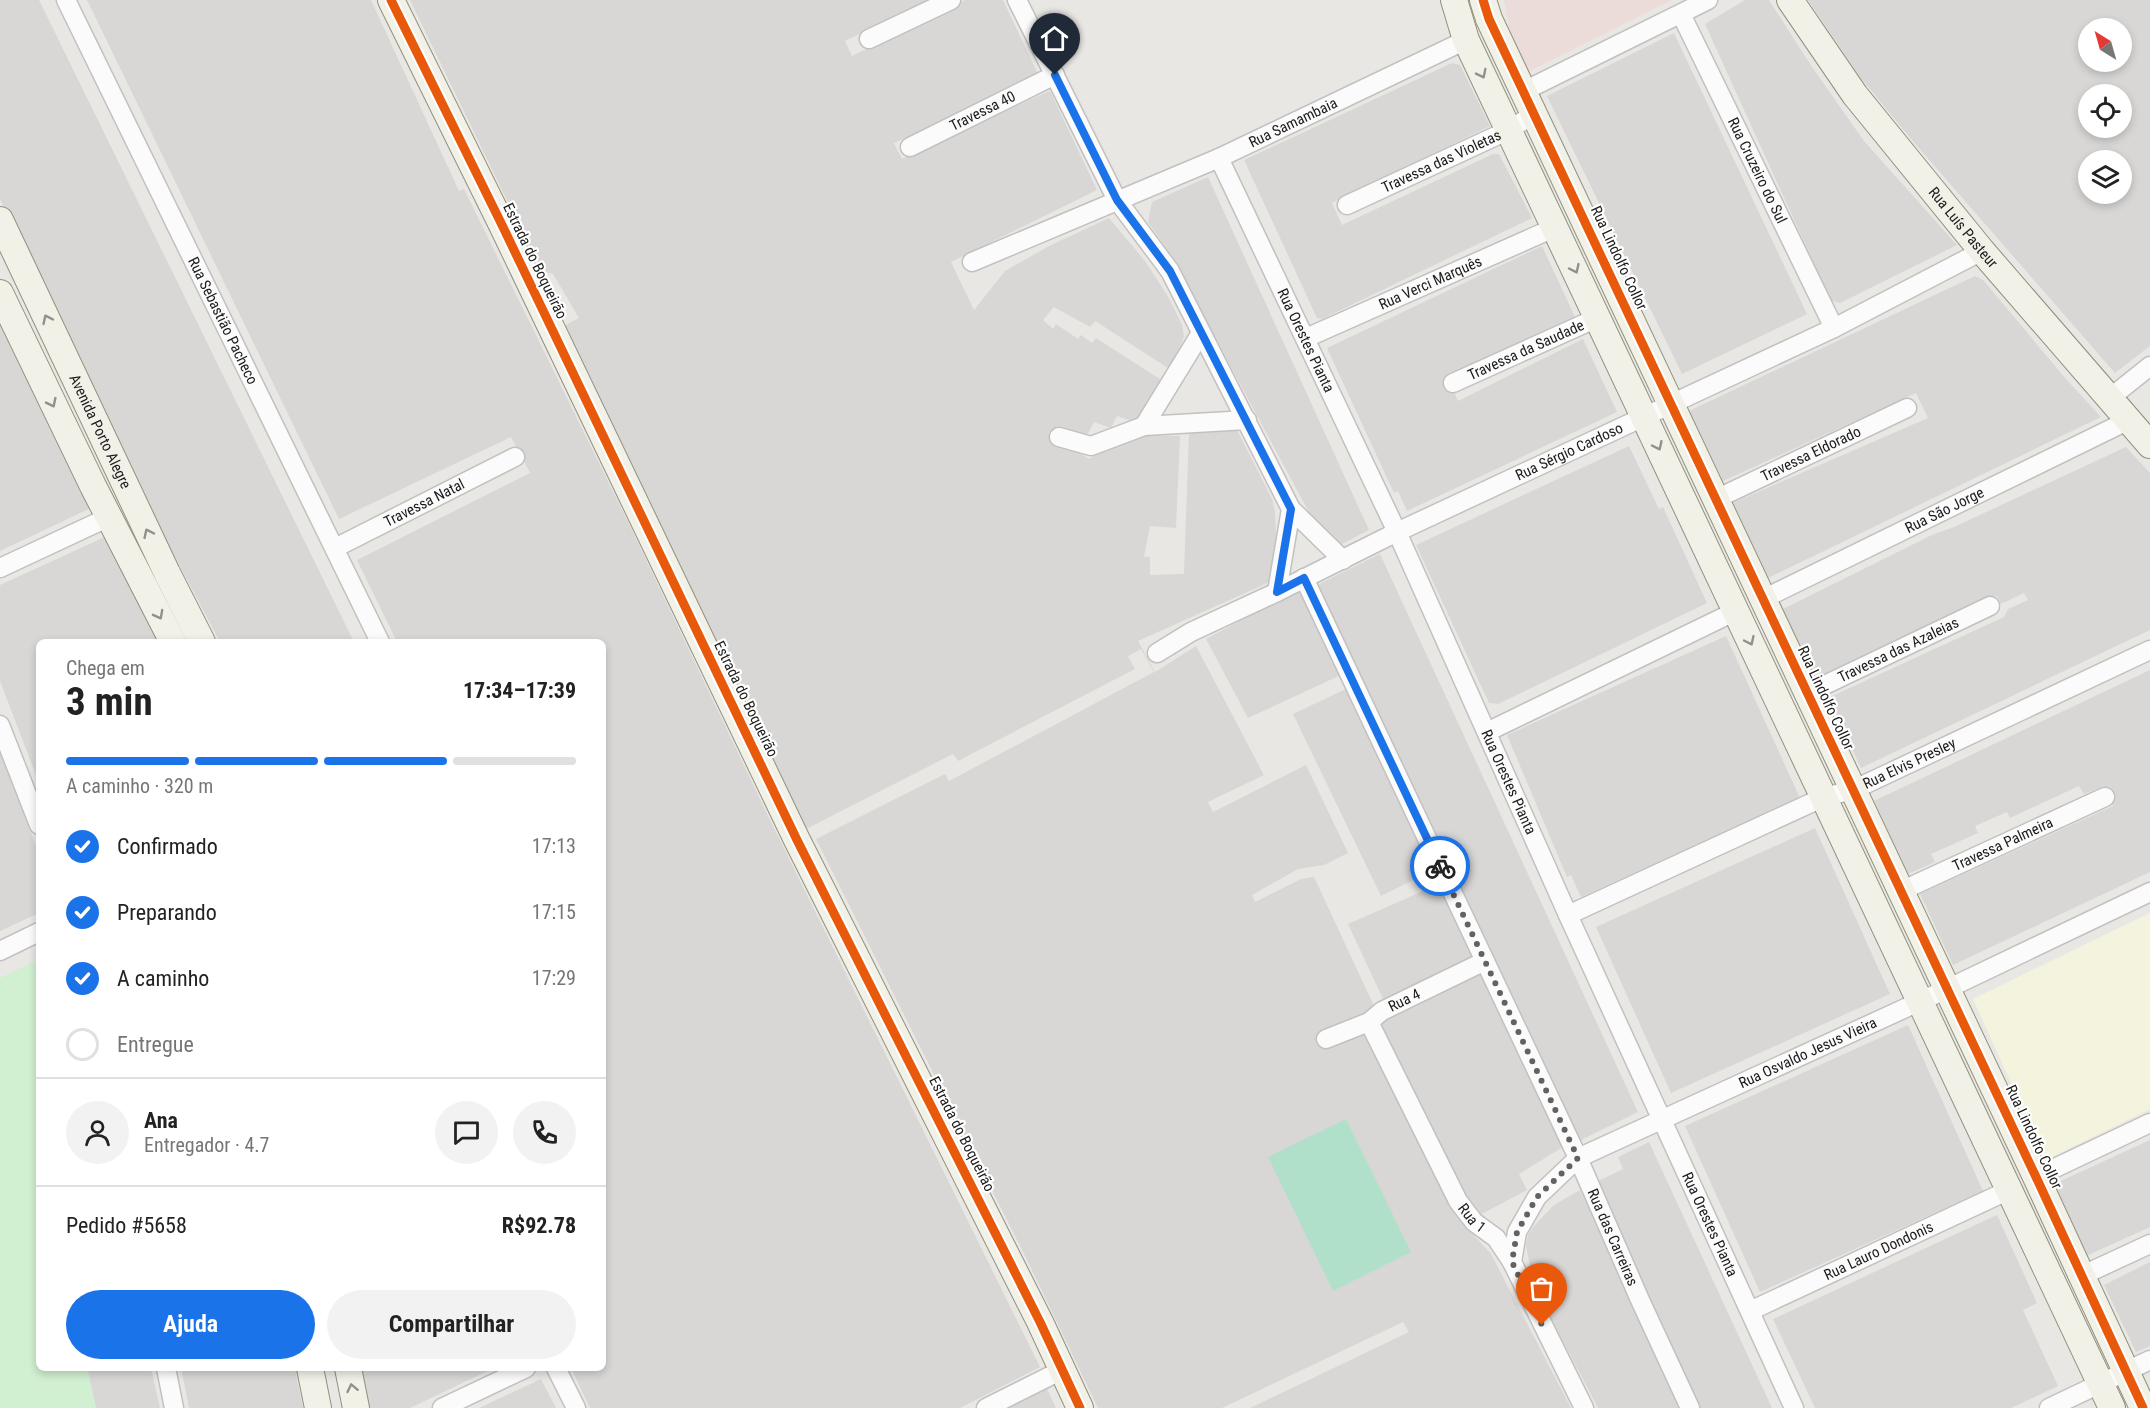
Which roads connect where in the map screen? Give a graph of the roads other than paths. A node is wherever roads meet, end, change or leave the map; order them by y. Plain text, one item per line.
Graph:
1 (66, 0) edge
2 (391, 0) edge
3 (951, 0) edge
4 (1017, 0) edge
5 (1454, 0) edge
6 (1483, 0) edge
7 (1708, 0) edge
8 (1790, 0) edge
9 (1681, 14) junction
10 (870, 39) dead end
11 (1466, 40) junction
12 (1055, 75) junction
13 (1524, 91) junction
14 (1534, 114) junction
15 (1509, 130) junction
16 (909, 147) dead end
17 (1219, 158) junction
18 (1117, 200) junction
19 (1347, 205) dead end
20 (0, 220) edge
21 (1556, 227) junction
22 (1982, 251) junction
23 (972, 262) dead end
24 (0, 293) edge
25 (1597, 318) junction
26 (1834, 328) junction
27 (1201, 333) junction
28 (1306, 338) junction
29 (65, 358) junction
30 (2150, 366) edge
31 (38, 375) junction
32 (1453, 383) dead end
33 (2110, 398) junction
34 (1671, 403) junction
35 (1907, 408) dead end
36 (1644, 416) junction
37 (1247, 420) junction
38 (2127, 421) junction
39 (1144, 426) junction
40 (1059, 437) dead end
41 (2150, 445) edge
42 (515, 457) dead end
43 (1716, 499) junction
44 (1291, 509) junction
45 (109, 517) junction
46 (1397, 532) junction
47 (335, 548) junction
48 (1343, 560) junction
49 (0, 568) edge
50 (166, 573) junction
51 (1304, 578) junction
52 (142, 584) junction
53 (1277, 592) junction
54 (1763, 599) junction
55 (1990, 606) dead end
56 (1736, 612) junction
57 (171, 639) edge
58 (200, 639) edge
59 (379, 639) edge
60 (2150, 650) edge
61 (1157, 653) dead end
62 (1808, 693) junction
63 (0, 725) edge
64 (1486, 732) junction
65 (1853, 790) junction
66 (1824, 797) junction
67 (2105, 797) dead end
68 (36, 817) edge
69 (1901, 891) junction
70 (2150, 892) edge
71 (1568, 915) junction
72 (36, 933) edge
73 (0, 951) edge
74 (1485, 961) junction
75 (1947, 989) junction
76 (1920, 1001) junction
77 (1369, 1022) junction
78 (1326, 1038) dead end
79 (1662, 1119) junction
80 (2150, 1123) edge
81 (1578, 1158) junction
82 (2036, 1177) junction
83 (2009, 1190) junction
84 (2150, 1244) edge
85 (1512, 1262) junction
86 (2081, 1276) junction
87 (1750, 1311) junction
88 (2150, 1360) edge
89 (1062, 1370) junction
90 (167, 1371) edge
91 (311, 1371) edge
92 (349, 1371) edge
93 (520, 1371) edge
94 (558, 1371) edge
95 (2125, 1371) junction
96 (2100, 1383) junction
97 (174, 1408) edge
98 (318, 1408) edge
99 (356, 1408) edge
100 (442, 1408) edge
101 (576, 1408) edge
102 (986, 1408) edge
103 (1080, 1408) edge
104 (1584, 1408) edge
105 (1690, 1408) edge
106 (1794, 1408) edge
107 (2049, 1408) edge
108 (2112, 1408) edge
109 (2143, 1408) edge

1 - 47 street, Rua Sebastião Pacheco
2 - 89 street, Estrada do Boqueirão
3 - 10 street
4 - 12 street
5 - 11 street
6 - 13 street, Rua Lindolfo Collor
7 - 9 street
8 - 22 street, Rua Luís Pasteur
9 - 13 street
9 - 26 street, Rua Cruzeiro do Sul
11 -> 15 street
11 - 17 street, Rua Samambaia
12 - 16 street, Travessa 40
12 - 18 street
13 - 14 street, Rua Lindolfo Collor
14 - 15 street, Travessa das Violetas
14 - 34 street, Rua Lindolfo Collor
15 - 19 street, Travessa das Violetas
15 - 21 street
17 - 18 street, Rua Samambaia
17 - 28 street, Rua Orestes Pianta
18 - 23 street, Rua Samambaia
18 - 27 street
29 -> 20 street, Avenida Porto Alegre
21 -> 25 street
21 - 28 street, Rua Verci Marquês
22 - 26 street, Rua Sérgio Cardoso
22 - 33 street, Rua Luís Pasteur
24 - 31 street, Avenida Porto Alegre
25 - 32 street, Travessa da Saudade
25 - 36 street
26 - 34 street, Rua Sérgio Cardoso
27 - 37 street
27 - 39 street
28 - 46 street, Rua Orestes Pianta
29 - 31 street
50 -> 29 street, Avenida Porto Alegre
30 - 33 street
31 -> 45 street, Avenida Porto Alegre
33 - 38 street, Rua Luís Pasteur
34 - 36 street, Rua Sérgio Cardoso
34 - 43 street, Rua Lindolfo Collor
35 - 43 street, Travessa Eldorado
36 - 46 street, Rua Sérgio Cardoso
36 -> 56 street
37 - 39 street
37 - 44 street
38 - 41 street, Rua Luís Pasteur
38 - 54 street, Rua São Jorge
39 - 40 street
42 - 47 street, Travessa Natal
43 - 54 street, Rua Lindolfo Collor
44 - 48 street
44 - 53 street
45 - 49 street
45 - 52 street, Avenida Porto Alegre
46 - 48 street, Rua Sérgio Cardoso
46 - 64 street, Rua Orestes Pianta
47 - 59 street, Rua Sebastião Pacheco
48 - 51 street, Rua Sérgio Cardoso
50 - 52 street
50 - 58 street, Avenida Porto Alegre
51 - 53 street, Rua Sérgio Cardoso
51 - 74 street, Rua das Carreiras
52 -> 57 street, Avenida Porto Alegre
53 - 61 street, Rua Sérgio Cardoso
54 - 62 street, Rua Lindolfo Collor
55 - 62 street, Travessa das Azaleias
56 - 64 street
56 -> 66 street
60 - 65 street, Rua Elvis Presley
62 - 65 street, Rua Lindolfo Collor
63 - 68 street
64 - 71 street, Rua Orestes Pianta
65 - 66 street, Rua Elvis Presley
65 - 69 street, Rua Lindolfo Collor
66 - 71 street, Rua Elvis Presley
66 - 76 street
67 - 69 street, Travessa Palmeira
69 - 75 street, Rua Lindolfo Collor
70 - 75 street, Rua Osvaldo Jesus Vieira
71 - 79 street, Rua Orestes Pianta
72 - 73 street
74 - 77 street, Rua 4
74 - 81 street, Rua das Carreiras
75 - 76 street, Rua Osvaldo Jesus Vieira
75 - 82 street, Rua Lindolfo Collor
76 - 79 street, Rua Osvaldo Jesus Vieira
76 - 83 street
77 - 78 street, Rua 4
77 - 85 street, Rua 1
79 - 81 street, Rua Osvaldo Jesus Vieira
79 - 87 street, Rua Orestes Pianta
80 - 82 street
81 - 85 street, Rua Osvaldo Jesus Vieira
81 - 105 street, Rua das Carreiras
82 - 86 street, Rua Lindolfo Collor
83 - 87 street, Rua Lauro Dondonis
83 - 96 street
84 - 86 street
85 - 104 street, Rua 1
86 - 95 street, Rua Lindolfo Collor
87 - 106 street, Rua Orestes Pianta
88 - 95 street
89 - 102 street
89 - 103 street, Estrada do Boqueirão
90 - 97 street
91 - 98 street
99 -> 92 street
93 - 100 street
94 - 101 street
95 - 96 street
95 - 109 street, Rua Lindolfo Collor
96 - 107 street
96 - 108 street

